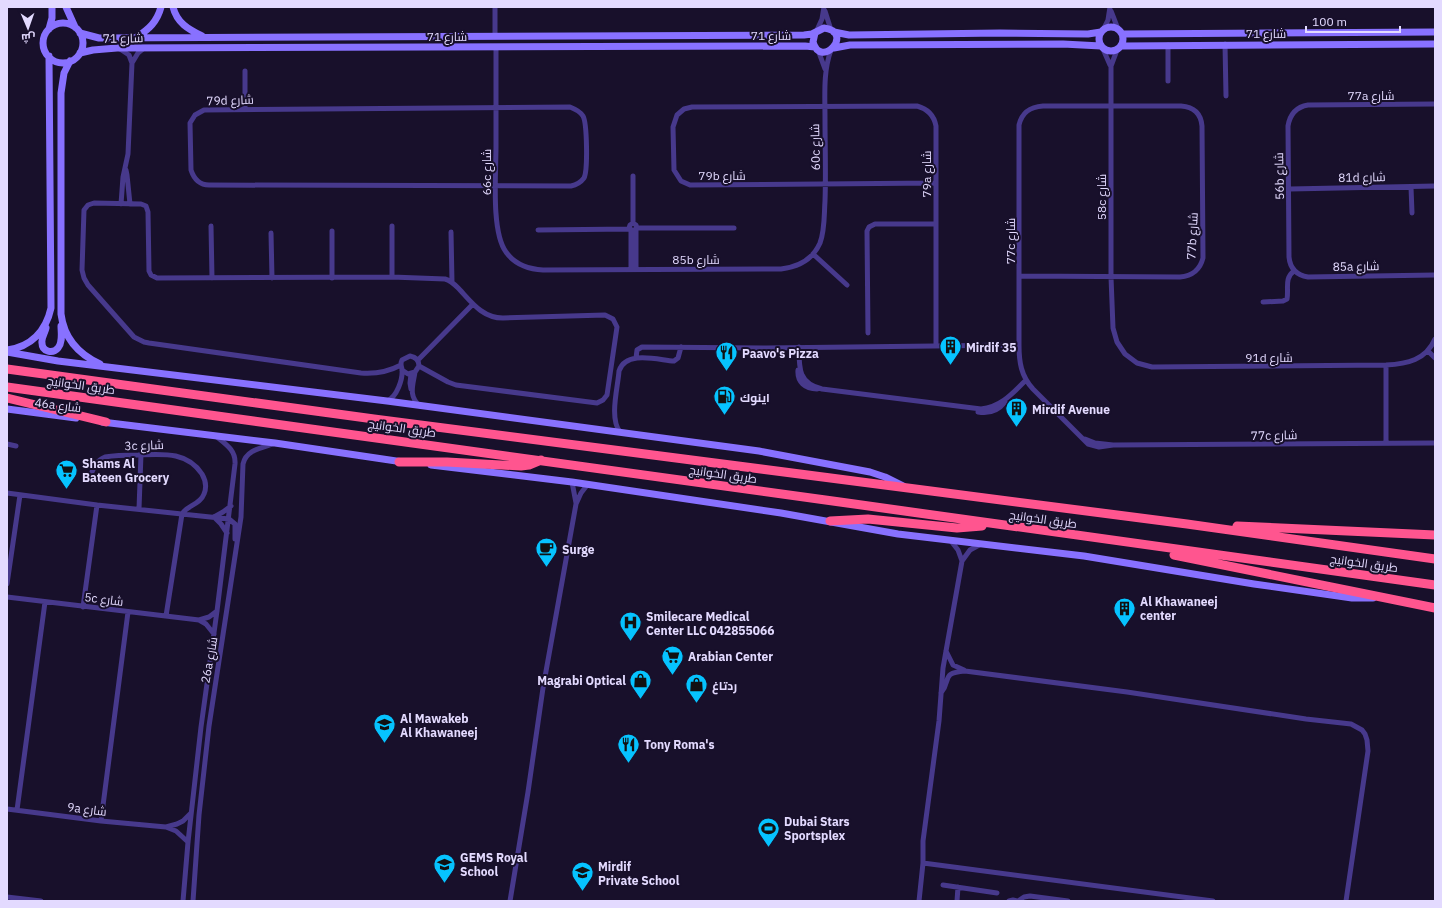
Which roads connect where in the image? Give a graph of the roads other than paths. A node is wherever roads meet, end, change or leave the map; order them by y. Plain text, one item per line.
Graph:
1 (52, 7) edge
2 (66, 7) edge
3 (161, 7) edge
4 (173, 7) edge
5 (495, 7) edge
6 (824, 7) edge
7 (1110, 9) edge
8 (75, 27) junction
9 (49, 29) junction
10 (816, 31) junction
11 (832, 31) junction
12 (1102, 31) junction
13 (1120, 31) junction
14 (1435, 32) edge
15 (80, 33) junction
16 (495, 36) junction
17 (135, 37) junction
18 (204, 37) junction
19 (1225, 44) junction
20 (1435, 44) edge
21 (1168, 45) junction
22 (448, 47) junction
23 (496, 47) junction
24 (117, 48) junction
25 (144, 48) junction
26 (817, 48) junction
27 (1102, 48) junction
28 (1119, 48) junction
29 (832, 49) junction
30 (80, 53) junction
31 (49, 56) junction
32 (70, 61) junction
33 (132, 63) junction
34 (1110, 66) junction
35 (825, 70) junction
36 (245, 71) dead end
37 (1168, 81) dead end
38 (1226, 96) dead end
39 (1435, 104) edge
40 (1308, 105) joint
41 (825, 106) junction
42 (1111, 106) junction
43 (495, 108) junction
44 (245, 109) junction
45 (126, 170) junction
46 (633, 176) dead end
47 (936, 183) junction
48 (826, 184) junction
49 (496, 186) junction
50 (1435, 186) edge
51 (1411, 187) junction
52 (1290, 189) junction
53 (121, 204) junction
54 (130, 204) junction
55 (1412, 213) dead end
56 (824, 224) joint
57 (936, 224) junction
58 (211, 226) dead end
59 (392, 226) dead end
60 (633, 228) junction
61 (734, 228) dead end
62 (538, 230) dead end
63 (332, 231) dead end
64 (452, 232) dead end
65 (271, 233) dead end
66 (813, 254) junction
67 (633, 269) junction
68 (543, 270) joint
69 (1294, 271) junction
70 (1435, 275) edge
71 (1020, 276) junction
72 (1111, 277) junction
73 (212, 278) junction
74 (272, 278) junction
75 (332, 278) junction
76 (392, 278) junction
77 (452, 282) junction
78 (847, 285) dead end
79 (1263, 302) dead end
80 (474, 304) junction
81 (61, 314) junction
82 (49, 316) junction
83 (1113, 328) joint
84 (868, 333) dead end
85 (1435, 339) edge
86 (936, 345) junction
87 (1019, 345) junction
88 (681, 347) junction
89 (798, 347) junction
90 (1428, 350) junction
91 (7, 351) edge
92 (636, 358) junction
93 (1435, 358) edge
94 (418, 363) junction
95 (1386, 365) junction
96 (106, 366) junction
97 (401, 368) junction
98 (7, 369) edge
99 (413, 373) junction
100 (1026, 380) junction
101 (7, 387) edge
102 (7, 398) edge
103 (387, 401) junction
104 (420, 406) junction
105 (7, 409) edge
106 (106, 422) junction
107 (620, 432) junction
108 (216, 436) junction
109 (275, 443) junction
110 (1386, 443) junction
111 (1435, 443) edge
112 (7, 444) edge
113 (16, 446) dead end
114 (141, 454) junction
115 (541, 460) junction
116 (399, 462) junction
117 (89, 479) dead end
118 (572, 482) junction
119 (588, 484) junction
120 (906, 488) junction
121 (7, 493) edge
122 (20, 495) junction
123 (576, 504) junction
124 (97, 505) junction
125 (230, 506) junction
126 (139, 509) junction
127 (182, 514) junction
128 (214, 517) junction
129 (229, 519) junction
130 (830, 521) junction
131 (991, 524) junction
132 (1187, 524) junction
133 (227, 533) junction
134 (1435, 535) edge
135 (951, 541) junction
136 (982, 543) junction
137 (1140, 545) junction
138 (236, 554) junction
139 (1435, 559) edge
140 (962, 561) junction
141 (7, 584) edge
142 (1435, 585) edge
143 (7, 597) edge
144 (1383, 597) junction
145 (45, 602) junction
146 (83, 607) junction
147 (1435, 608) edge
148 (217, 611) junction
149 (128, 612) junction
150 (166, 616) junction
151 (199, 620) junction
152 (214, 634) junction
153 (946, 651) junction
154 (965, 671) junction
155 (941, 693) junction
156 (7, 809) edge
157 (17, 810) junction
158 (191, 813) junction
159 (101, 822) junction
160 (166, 827) junction
161 (188, 842) junction
162 (923, 863) junction
163 (943, 885) dead end
164 (958, 887) junction
165 (997, 893) dead end
166 (7, 897) edge
167 (41, 901) edge
168 (183, 901) edge
169 (193, 901) edge
170 (510, 901) edge
171 (919, 901) edge
172 (957, 901) edge
173 (1009, 901) edge
174 (1018, 901) edge
175 (1068, 901) edge
176 (1213, 901) edge
177 (1346, 901) edge

1 - 9 street
2 - 8 street
3 - 17 street
4 - 18 street
5 - 16 street
6 - 10 street
6 - 11 street
7 - 12 street
7 - 13 street
8 - 9 street
8 - 15 street
9 - 31 street
10 - 11 street
10 - 16 street, شارع 71
10 - 26 street
11 - 12 street
11 - 29 street
12 - 13 street
12 - 27 street
13 - 14 street, شارع 71
13 - 28 street
15 - 17 street, شارع 71
15 - 30 street
16 - 18 street, شارع 71
16 - 22 street
17 - 18 street, شارع 71
19 - 20 street, شارع 71
19 - 21 street, شارع 71
19 - 38 street
21 - 28 street, شارع 71
21 - 37 street
22 - 23 street, شارع 71
22 - 25 street, شارع 71
23 - 26 street, شارع 71
23 - 43 street, 66c شارع
24 - 25 street, شارع 71
24 - 30 street, شارع 71
24 - 33 street
25 - 33 street
26 - 29 street
26 - 35 street, 60c شارع
27 - 28 street
27 - 29 street
27 - 34 street, 58c شارع
28 - 34 street, 58c شارع
29 - 35 street, 60c شارع
30 - 32 street
31 - 32 street
31 - 82 street
32 - 81 street
33 - 45 street
34 - 42 street, 58c شارع
35 - 41 street, 60c شارع
36 - 44 street
39 - 40 street, 77a شارع
40 - 52 street, 56b شارع
41 - 47 street, 79a شارع
41 - 48 street, 60c شارع
41 - 48 street, 79b شارع
42 - 71 street, 77c شارع
42 - 72 street, 58c شارع
42 - 72 street, 77b شارع
43 - 44 street, 79d شارع
43 - 49 street, 66c شارع
43 - 49 street, 79d شارع
44 - 49 street, 79d شارع
45 - 53 street
45 - 54 street
46 - 60 street
47 - 48 street, 79b شارع
47 - 57 street, 79a شارع
48 - 56 street, 60c شارع
49 - 68 street, 66c شارع
50 - 51 street, 81d شارع
51 - 52 street, 81d شارع
51 - 55 street
52 - 69 street, 56b شارع
53 - 54 street
53 - 97 street
54 - 73 street
56 - 66 street, 85b شارع
57 - 84 street
57 - 86 street, 79a شارع
58 - 73 street
59 - 76 street
60 - 61 street
60 - 62 street
60 - 67 street
63 - 75 street
64 - 77 street
65 - 74 street
66 - 67 street, 85b شارع
66 - 78 street
67 - 68 street, 85b شارع
69 - 70 street, 85a شارع
69 - 79 street
71 - 72 street, 77b شارع
71 - 87 street, 77c شارع
72 - 83 street, 58c شارع
73 - 74 street
74 - 75 street
75 - 76 street
76 - 77 street
77 - 80 street
80 - 94 street
80 - 94 street
81 - 82 street
81 - 96 street
82 - 91 street
83 - 95 street, 91d شارع
85 - 90 street, 91d شارع
86 - 87 street
86 - 89 street
87 - 100 street, 77c شارع
88 - 89 street
88 - 92 street
88 - 92 street
89 - 100 street
90 - 93 street
90 - 95 street, 91d شارع
91 - 96 street
92 - 107 street
94 - 97 street
94 - 99 street
95 - 110 street
96 - 103 street
97 - 99 street
97 - 103 street
98 - 120 highway, طريق الخوانيج
99 - 104 street
100 - 110 street, 77c شارع
101 - 115 highway, طريق الخوانيج
102 - 106 highway
103 - 104 street
104 - 107 street
105 - 106 street, 46a شارع
106 - 108 street, 46a شارع
107 - 120 street
108 - 109 street, 46a شارع
108 - 125 street, 26a شارع
109 - 116 street, 46a شارع
109 - 138 street, 26a شارع
110 - 111 street, 77c شارع
112 - 113 street
114 - 117 street, 3c شارع
114 - 126 street
114 - 127 street, 3c شارع
115 - 116 highway
115 - 131 highway, طريق الخوانيج
116 - 118 street, 46a شارع
118 - 119 street, 46a شارع
118 - 123 street
119 - 123 street
119 - 130 street, 46a شارع
120 - 132 highway, طريق الخوانيج
121 - 122 street
122 - 124 street
122 - 141 street
123 - 170 street
124 - 126 street
124 - 146 street
125 - 128 street
125 - 129 street, 26a شارع
126 - 127 street
127 - 128 street
127 - 150 street
128 - 129 street
128 - 133 street
129 - 133 street, 26a شارع
129 - 138 street
130 - 131 highway
130 - 135 street, 46a شارع
131 - 137 highway, طريق الخوانيج
132 - 134 highway
132 - 139 highway, طريق الخوانيج
133 - 148 street, 26a شارع
135 - 136 street, 46a شارع
135 - 140 street
136 - 140 street
136 - 144 street, 46a شارع
137 - 142 highway, طريق الخوانيج
137 - 144 highway
138 - 169 street, 26a شارع
140 - 153 street
143 - 145 street, 5c شارع
144 - 147 highway
145 - 146 street, 5c شارع
145 - 157 street
146 - 149 street, 5c شارع
148 - 151 street
148 - 152 street, 26a شارع
149 - 150 street, 5c شارع
149 - 159 street
150 - 151 street, 5c شارع
151 - 152 street
152 - 158 street, 26a شارع
153 - 154 street
153 - 155 street
154 - 155 street
154 - 177 street
155 - 162 street
156 - 157 street, 9a شارع
157 - 159 street, 9a شارع
158 - 160 street, 9a شارع
158 - 161 street, 26a شارع
159 - 160 street, 9a شارع
160 - 161 street, 9a شارع
161 - 168 street, 26a شارع
162 - 171 street
162 - 176 street
163 - 164 street
164 - 165 street
164 - 172 street
166 - 167 street
173 - 174 street
174 - 175 street

